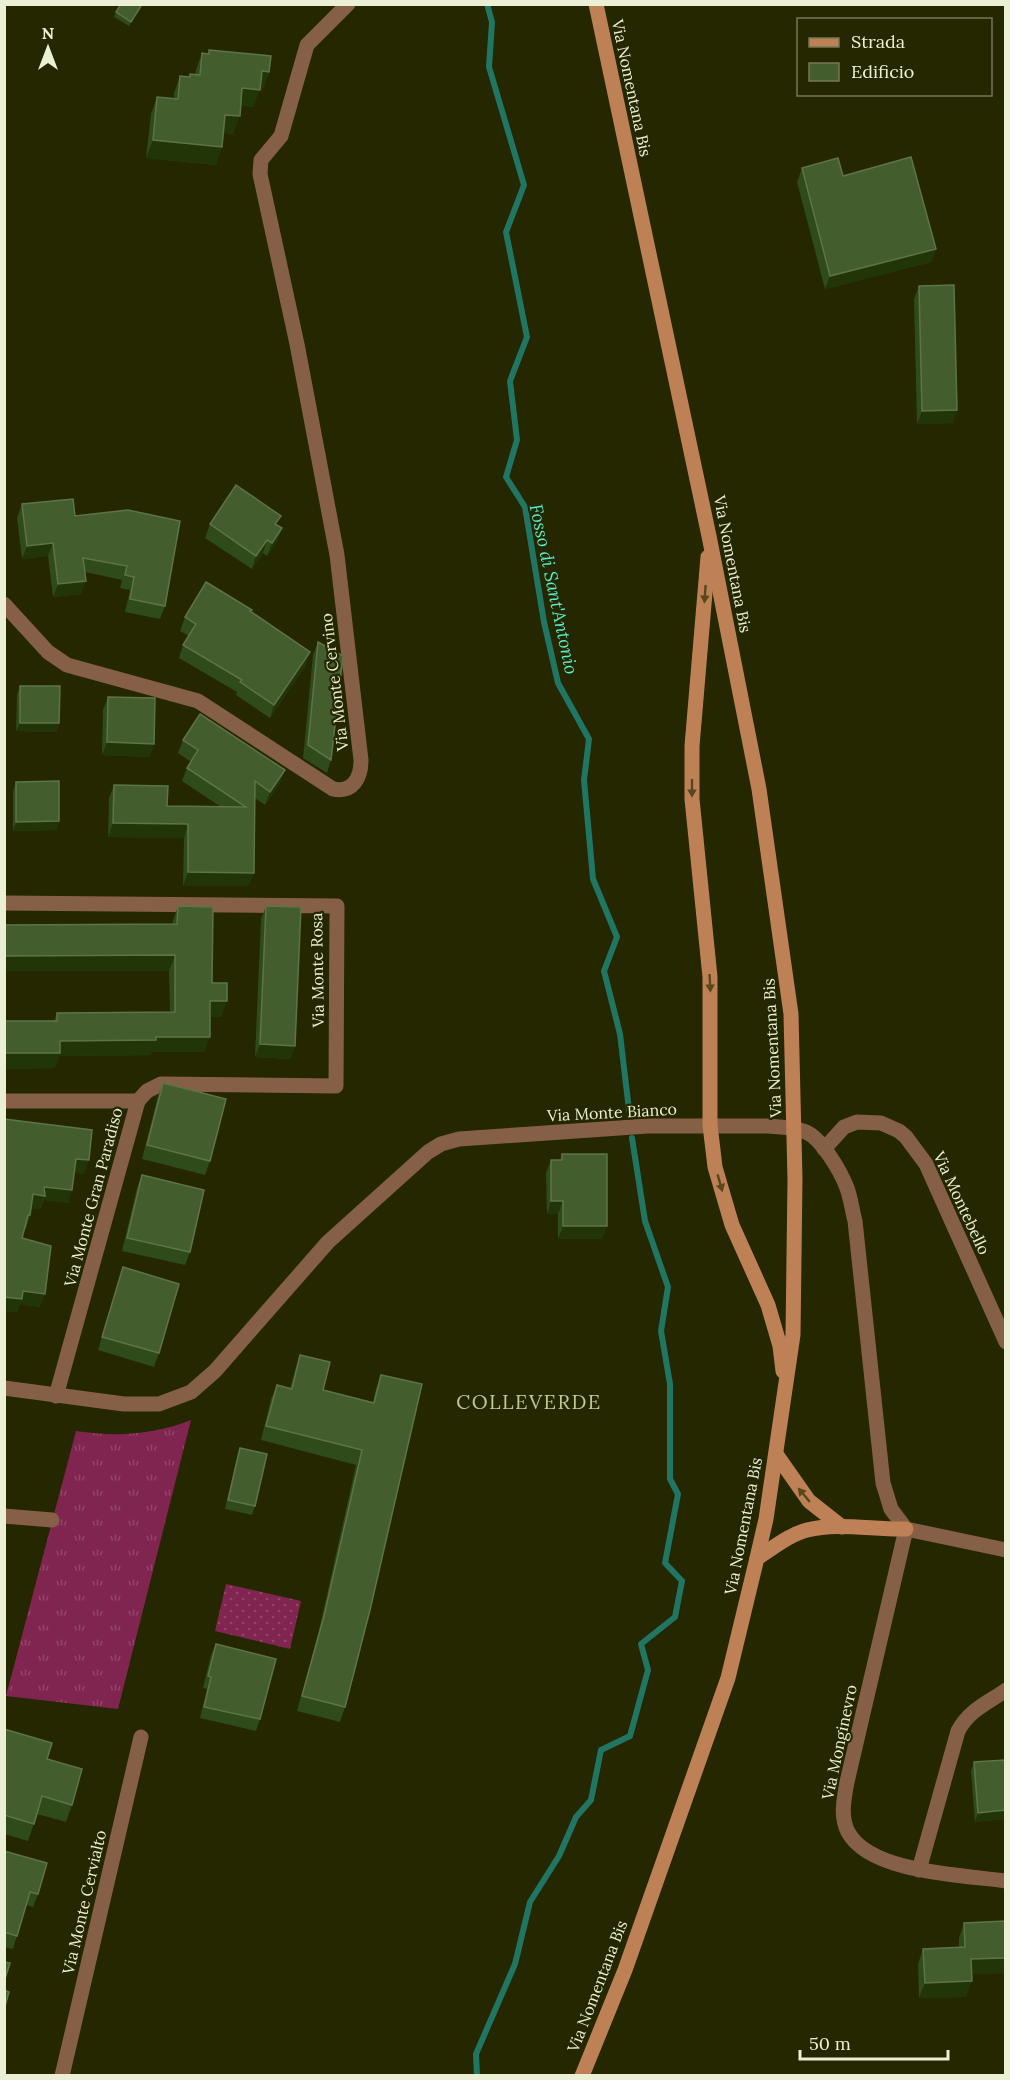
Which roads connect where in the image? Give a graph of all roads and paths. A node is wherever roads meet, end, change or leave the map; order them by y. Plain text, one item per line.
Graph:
1 (348, 4) edge
2 (596, 4) edge
3 (709, 536) junction
4 (4, 604) edge
5 (4, 903) edge
6 (4, 1101) edge
7 (138, 1101) junction
8 (710, 1125) junction
9 (824, 1149) junction
10 (1005, 1342) edge
11 (786, 1386) junction
12 (4, 1388) edge
13 (56, 1396) junction
14 (776, 1454) junction
15 (4, 1516) edge
16 (52, 1520) dead end
17 (842, 1527) junction
18 (906, 1529) junction
19 (1005, 1550) edge
20 (757, 1558) junction
21 (1005, 1690) edge
22 (141, 1737) dead end
23 (919, 1870) junction
24 (1005, 1881) edge
25 (62, 2076) edge
26 (582, 2076) edge

1 - 4 street, Via Monte Cervino
2 - 3 main road, Via Nomentana Bis
3 -> 8 main road
3 - 11 main road, Via Nomentana Bis
5 - 7 street, Via Monte Rosa
6 - 7 street, Via Monte Gran Paradiso
7 - 13 street, Via Monte Gran Paradiso
8 - 9 street, Via Monte Bianco
8 -> 11 main road
8 - 13 street, Via Monte Bianco
9 - 10 street, Via Montebello
9 - 18 street, Via Monte Bianco
11 - 14 main road, Via Nomentana Bis
12 - 13 street, Via Monte Bianco
17 -> 14 main road
14 - 20 main road, Via Nomentana Bis
15 - 16 street
17 - 18 main road
17 - 20 main road
18 - 19 street
18 - 23 street, Via Monginevro
20 - 26 main road, Via Nomentana Bis
21 - 23 street
22 - 25 street, Via Monte Cervialto
23 - 24 street, Via Monginevro

